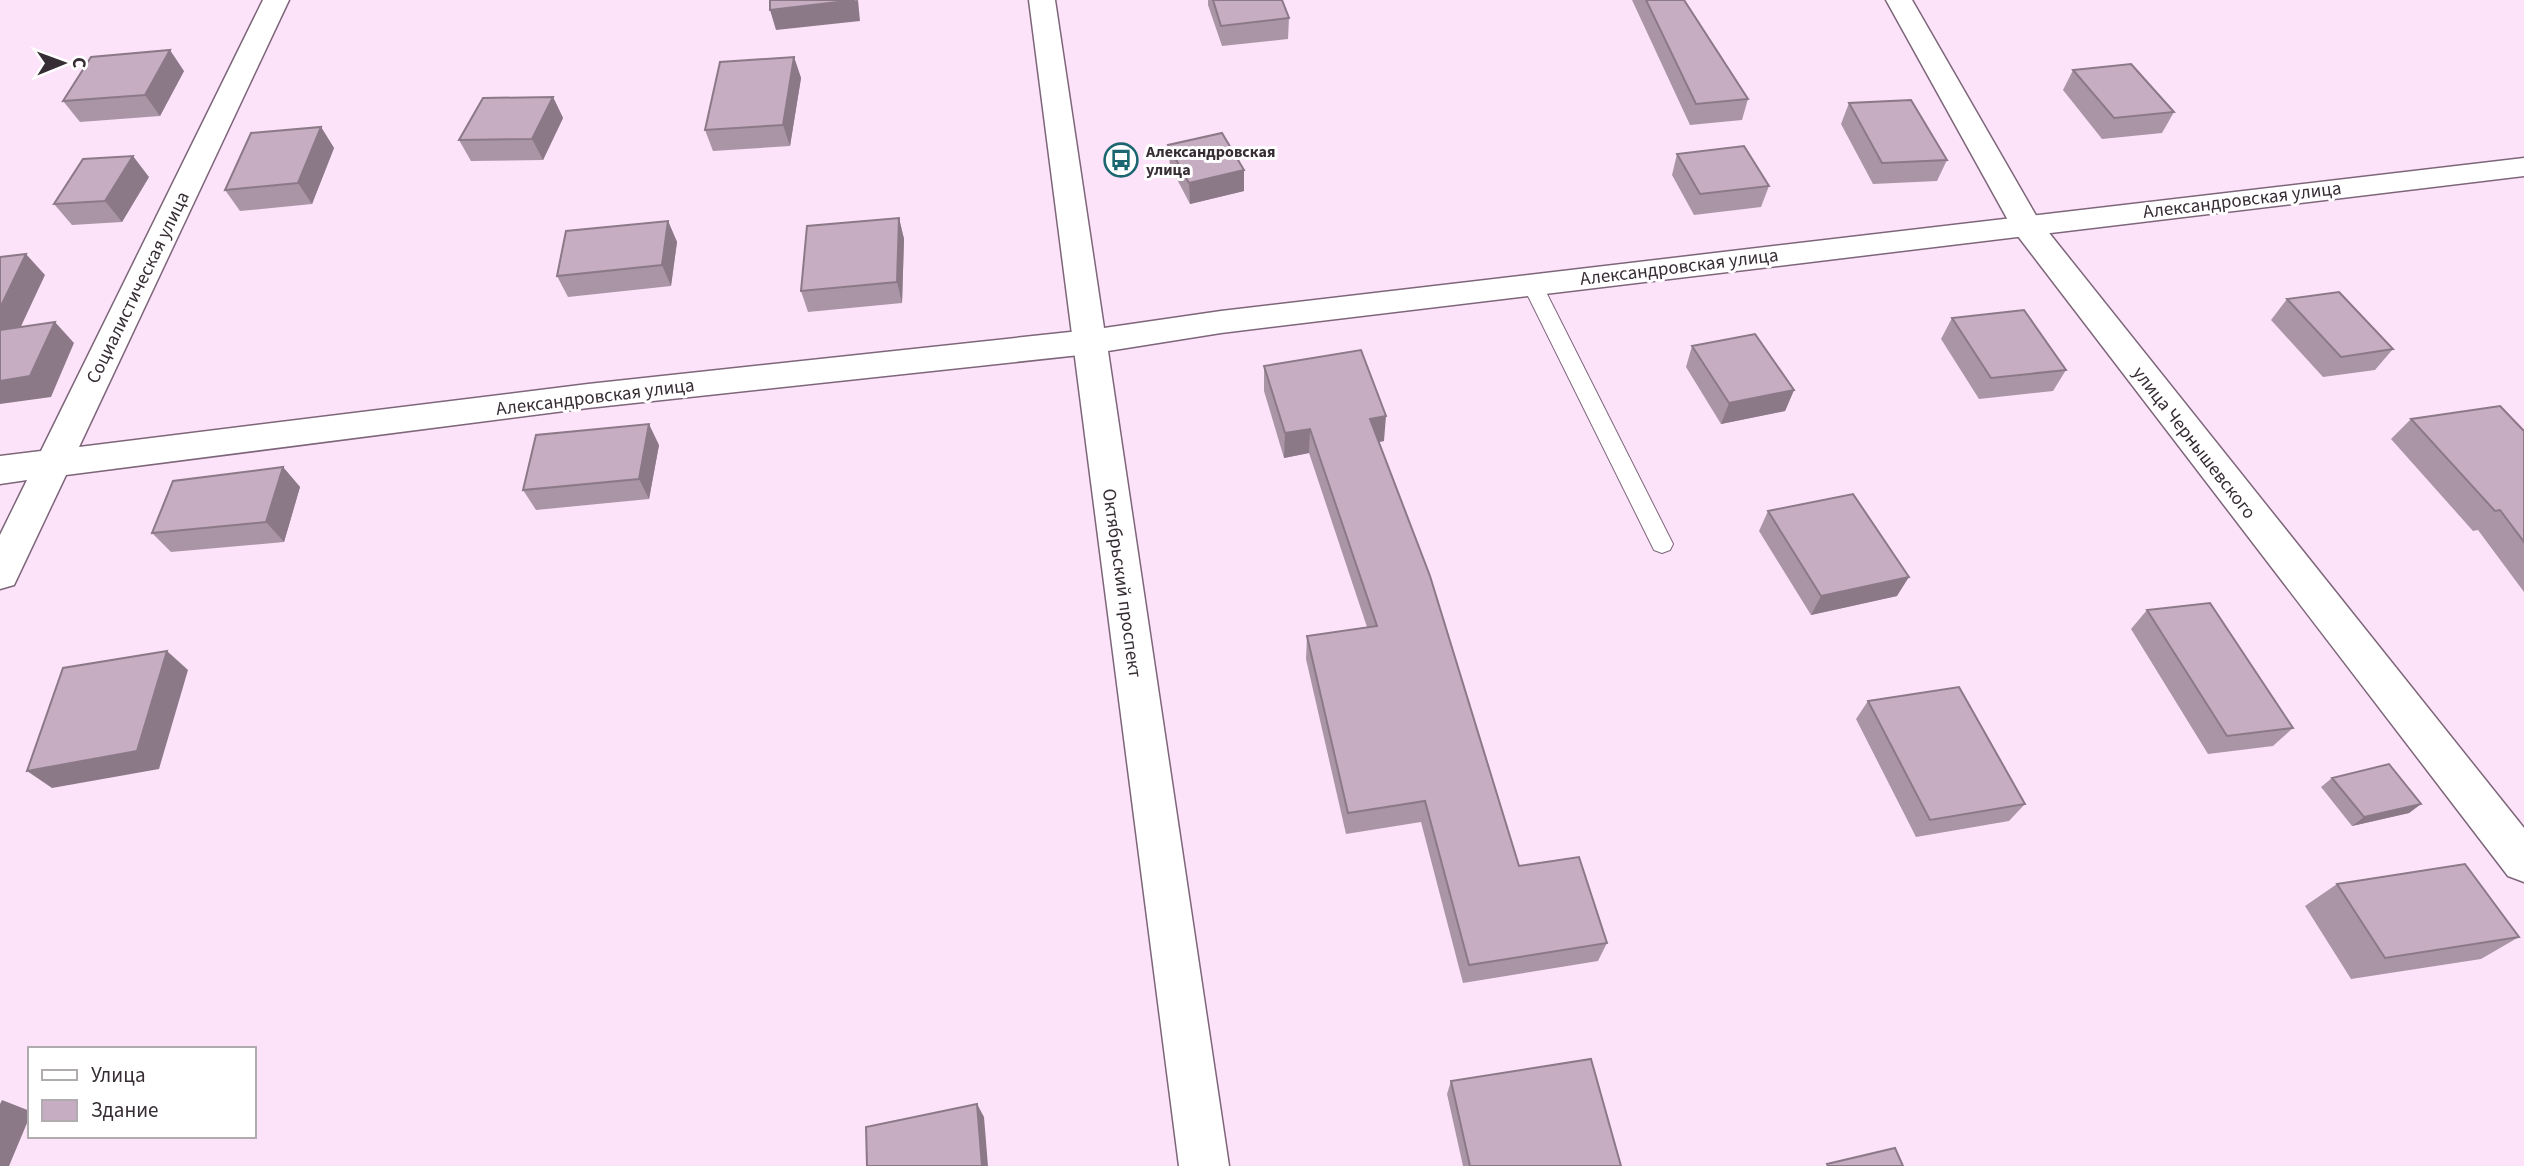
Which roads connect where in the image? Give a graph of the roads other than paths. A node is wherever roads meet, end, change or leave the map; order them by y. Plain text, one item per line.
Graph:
1 (276, 0) edge
2 (1042, 0) edge
3 (1899, 0) edge
4 (2524, 167) edge
5 (2025, 225) junction
6 (1532, 284) junction
7 (1089, 342) junction
8 (52, 464) junction
9 (0, 470) edge
10 (1661, 544) dead end
11 (0, 574) edge
12 (2524, 862) edge
13 (1204, 1166) edge

1 - 8 street, Социалистическая улица
2 - 7 street, Октябрьский проспект
3 - 5 street, улица Чернышевского
4 - 5 street, Александровская улица
5 - 6 street, Александровская улица
5 - 12 street, улица Чернышевского
6 - 7 street, Александровская улица
6 - 10 lane
7 - 8 street, Александровская улица
7 - 13 street, Октябрьский проспект
8 - 9 street, Александровская улица
8 - 11 street, Социалистическая улица

